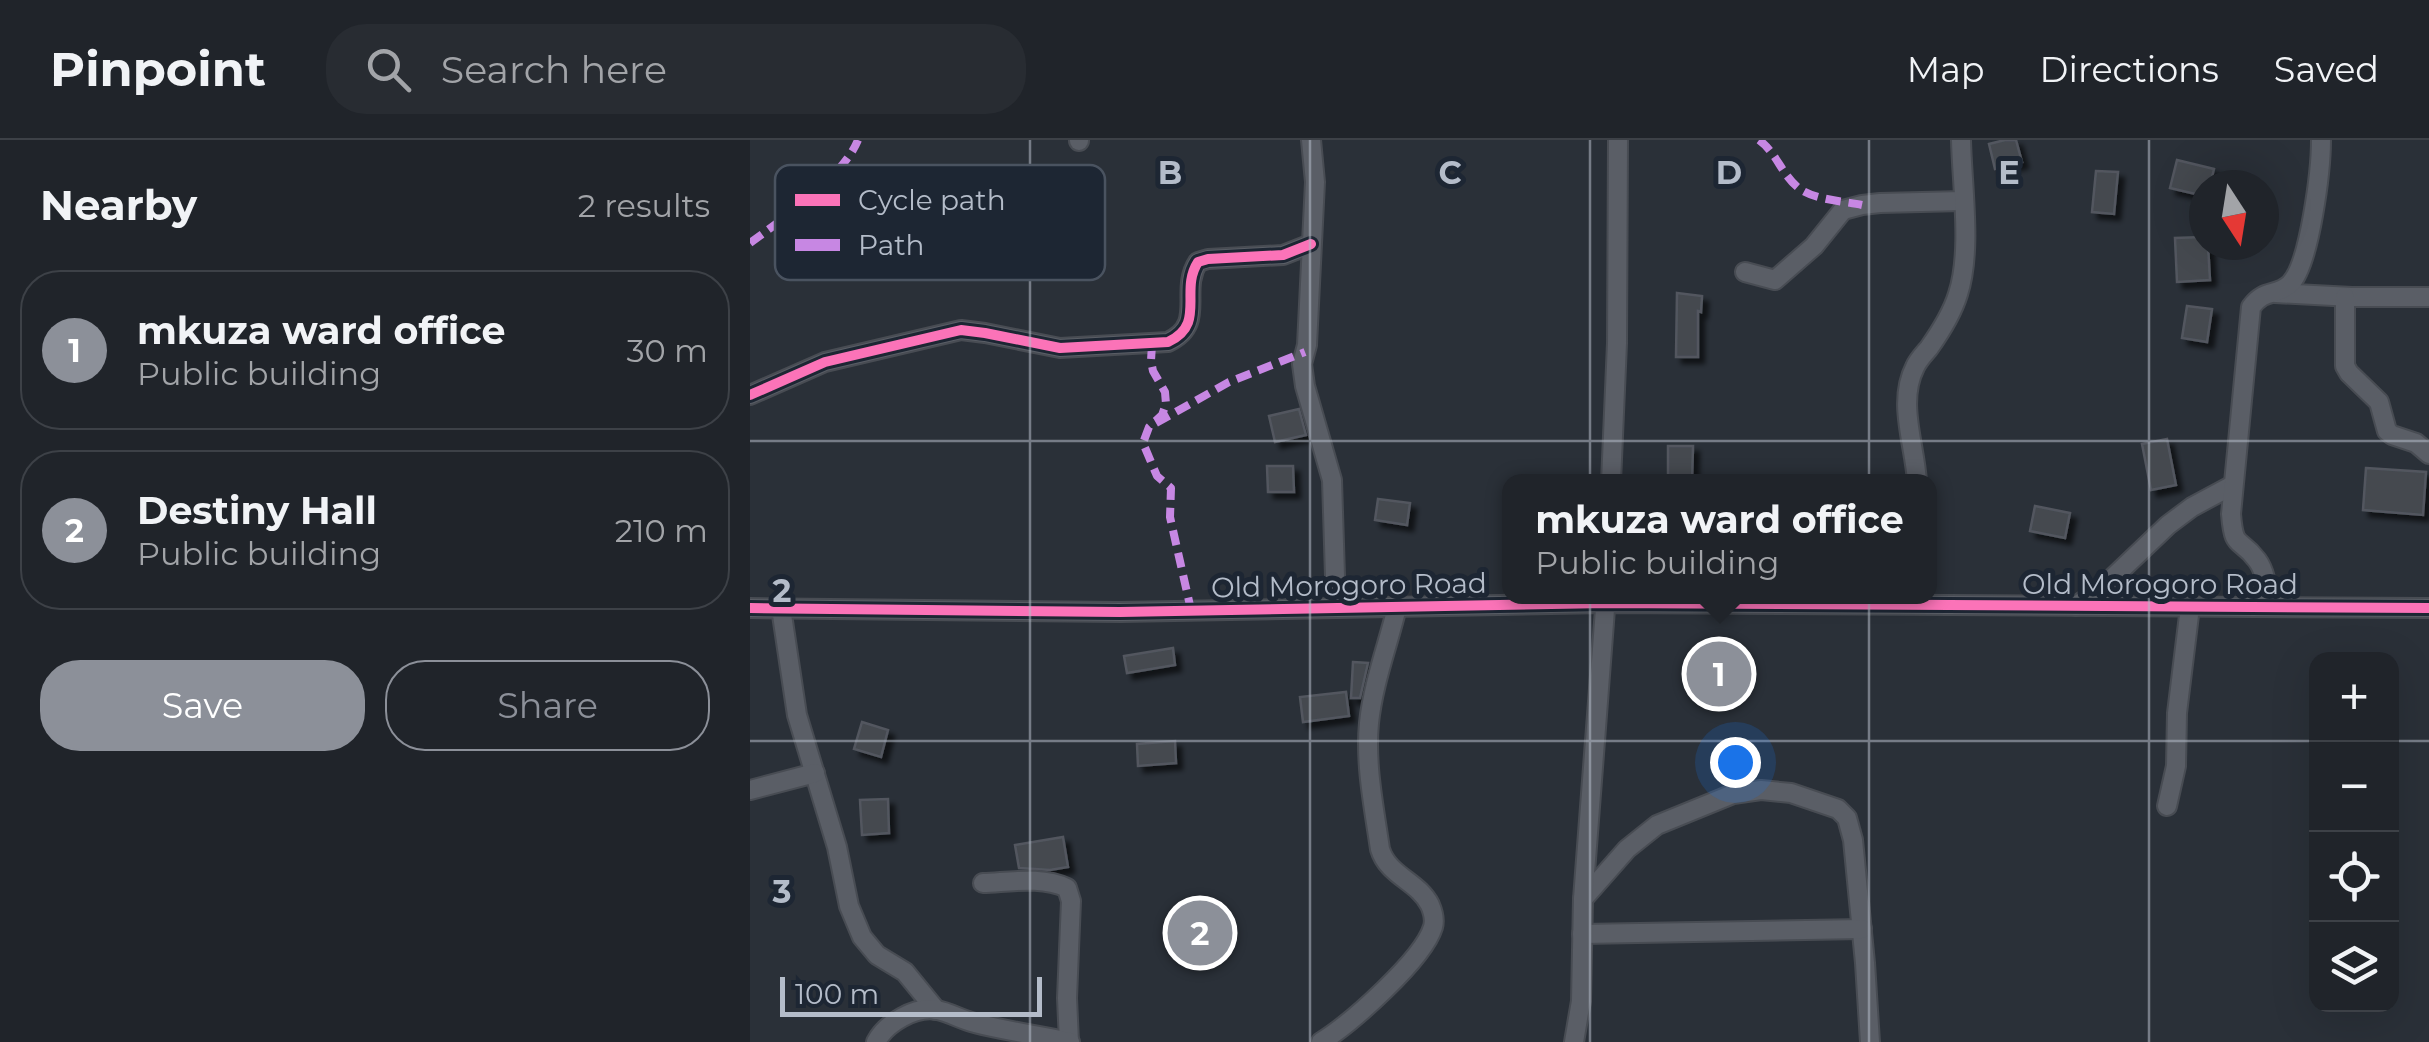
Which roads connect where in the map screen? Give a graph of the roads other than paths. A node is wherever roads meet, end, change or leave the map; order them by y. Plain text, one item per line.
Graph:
1 (1311, 140) edge
2 (1618, 140) edge
3 (1961, 140) edge
4 (2321, 140) edge
5 (1963, 201) junction
6 (1312, 244) junction
7 (1745, 272) dead end
8 (2272, 292) junction
9 (2344, 297) junction
10 (2429, 297) edge
11 (750, 395) edge
12 (2429, 454) edge
13 (1611, 474) edge
14 (1916, 474) edge
15 (2232, 484) junction
16 (1937, 601) edge
17 (1502, 603) edge
18 (1606, 604) edge
19 (2076, 606) junction
20 (1397, 607) junction
21 (2190, 607) junction
22 (2268, 607) junction
23 (750, 608) edge
24 (780, 608) junction
25 (1336, 608) junction
26 (2429, 608) edge
27 (815, 774) junction
28 (750, 790) edge
29 (2167, 806) dead end
30 (983, 883) dead end
31 (1583, 899) junction
32 (1862, 930) junction
33 (1582, 934) junction
34 (936, 1010) junction
35 (876, 1042) edge
36 (1070, 1042) edge
37 (1320, 1042) edge
38 (1574, 1042) edge
39 (1870, 1042) edge

1 - 6 street
2 - 13 street
3 - 5 street
4 - 8 street
5 - 7 street
5 - 14 street
6 - 11 street
6 - 25 street
8 - 9 street
8 - 15 street
9 - 10 street
9 - 12 street
15 - 19 street
15 - 22 street
16 - 19 street, Old Morogoro Road
17 - 20 street, Old Morogoro Road
18 - 31 street
19 - 21 street, Old Morogoro Road
20 - 25 street, Old Morogoro Road
20 - 37 street
21 - 22 street, Old Morogoro Road
21 - 29 street
22 - 26 street, Old Morogoro Road
23 - 24 street, Old Morogoro Road
24 - 25 street, Old Morogoro Road
24 - 27 street
27 - 28 street
27 - 34 street
30 - 36 street
31 - 32 street
31 - 33 street
32 - 33 street
32 - 39 street
33 - 38 street
34 - 35 street
34 - 36 street

